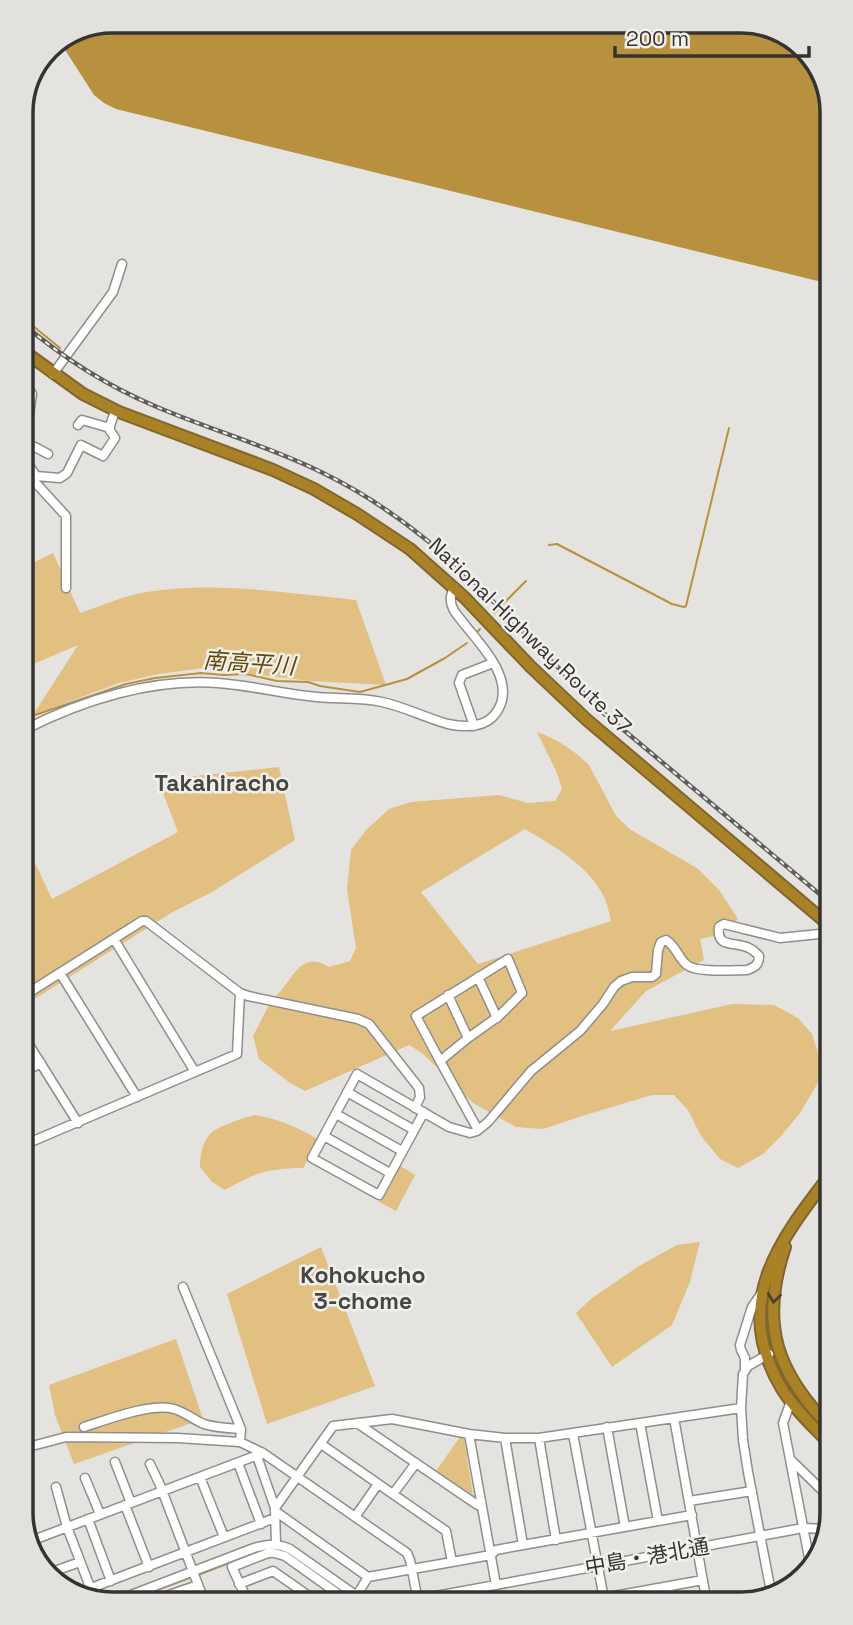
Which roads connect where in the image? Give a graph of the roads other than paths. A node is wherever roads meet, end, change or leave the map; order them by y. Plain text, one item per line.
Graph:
1 (122, 264) dead end
2 (33, 359) edge
3 (53, 374) junction
4 (115, 411) junction
5 (78, 425) dead end
6 (110, 428) junction
7 (33, 447) edge
8 (48, 454) dead end
9 (33, 475) edge
10 (35, 479) junction
11 (454, 587) junction
12 (66, 588) dead end
13 (493, 663) junction
14 (33, 725) edge
15 (474, 726) junction
16 (820, 917) edge
17 (820, 934) edge
18 (114, 939) junction
19 (60, 974) junction
20 (478, 977) junction
21 (33, 990) edge
22 (240, 993) junction
23 (448, 995) junction
24 (497, 1018) junction
25 (468, 1038) junction
26 (33, 1051) edge
27 (440, 1061) junction
28 (41, 1063) junction
29 (33, 1067) edge
30 (195, 1072) junction
31 (347, 1092) junction
32 (136, 1097) junction
33 (420, 1110) junction
34 (336, 1114) junction
35 (78, 1123) junction
36 (414, 1130) junction
37 (478, 1130) junction
38 (324, 1136) junction
39 (33, 1141) edge
40 (402, 1151) junction
41 (390, 1173) junction
42 (820, 1189) edge
43 (790, 1231) junction
44 (183, 1287) dead end
45 (762, 1292) junction
46 (778, 1350) junction
47 (766, 1355) junction
48 (745, 1369) junction
49 (791, 1402) junction
50 (741, 1408) junction
51 (820, 1416) edge
52 (674, 1418) junction
53 (357, 1423) junction
54 (640, 1423) junction
55 (84, 1427) dead end
56 (607, 1427) junction
57 (241, 1429) junction
58 (820, 1433) edge
59 (469, 1434) junction
60 (573, 1434) junction
61 (505, 1438) junction
62 (539, 1438) junction
63 (240, 1441) junction
64 (321, 1444) junction
65 (33, 1446) edge
66 (260, 1455) junction
67 (790, 1459) junction
68 (115, 1462) dead end
69 (238, 1463) junction
70 (416, 1463) junction
71 (150, 1464) dead end
72 (297, 1476) junction
73 (200, 1477) junction
74 (85, 1478) dead end
75 (378, 1484) junction
76 (56, 1488) dead end
77 (820, 1488) edge
78 (162, 1491) junction
79 (752, 1491) junction
80 (393, 1494) junction
81 (689, 1501) junction
82 (128, 1504) junction
83 (482, 1507) junction
84 (275, 1513) junction
85 (100, 1514) junction
86 (692, 1514) junction
87 (355, 1517) junction
88 (88, 1519) junction
89 (658, 1521) junction
90 (261, 1524) junction
91 (67, 1527) junction
92 (625, 1527) junction
93 (803, 1528) junction
94 (818, 1529) edge
95 (591, 1534) junction
96 (224, 1537) junction
97 (761, 1537) junction
98 (38, 1538) edge
99 (556, 1540) junction
100 (276, 1545) junction
101 (523, 1545) junction
102 (698, 1548) junction
103 (256, 1553) junction
104 (186, 1554) junction
105 (808, 1554) edge
106 (491, 1555) junction
107 (80, 1562) junction
108 (452, 1562) junction
109 (598, 1566) junction
110 (149, 1567) junction
111 (412, 1569) junction
112 (57, 1570) edge
113 (193, 1572) junction
114 (368, 1577) junction
115 (703, 1580) junction
116 (111, 1581) junction
117 (197, 1583) junction
118 (239, 1584) junction
119 (496, 1585) junction
120 (670, 1586) junction
121 (770, 1586) edge
122 (91, 1588) joint
123 (148, 1592) edge
124 (181, 1592) edge
125 (201, 1592) edge
126 (243, 1592) edge
127 (299, 1592) edge
128 (335, 1592) edge
129 (353, 1592) edge
130 (359, 1592) edge
131 (414, 1592) edge
132 (458, 1592) edge
133 (602, 1592) edge
134 (648, 1592) edge
135 (671, 1592) edge
136 (705, 1592) edge

1 - 3 street
2 - 3 highway, National Highway Route 37
3 - 4 highway, National Highway Route 37
4 - 6 street
4 - 11 highway, National Highway Route 37
5 - 6 street
6 - 10 street
7 - 8 street
9 - 10 street
10 - 12 street
11 - 13 street
11 - 16 highway, National Highway Route 37
13 - 15 street
13 - 15 street
14 - 15 street
17 - 37 street
18 - 19 street
18 - 22 street
18 - 30 street
19 - 21 street
19 - 32 street
20 - 23 street
20 - 24 street
20 - 24 street
22 - 30 street
22 - 33 street
23 - 25 street
23 - 27 street
24 - 25 street
25 - 27 street
26 - 28 street
27 - 37 street
28 - 29 street
28 - 35 street
30 - 32 street
31 - 33 street
31 - 34 street
31 - 36 street
32 - 35 street
33 - 36 street
33 - 37 street
34 - 38 street
34 - 40 street
35 - 39 street
36 - 40 street
38 - 41 street
38 - 41 street
40 - 41 street
42 - 43 highway
43 - 45 highway
43 -> 46 highway
44 - 57 street
45 - 47 highway
45 - 48 street
46 - 47 street
46 - 51 highway
47 - 48 street
47 - 49 highway
48 - 50 street
49 - 58 highway
49 - 67 street
50 - 52 street
50 - 79 street
52 - 54 street
52 - 81 street
53 - 59 street
53 - 64 street
53 - 70 street
54 - 56 street
54 - 89 street
55 - 57 street
56 - 60 street
56 - 92 street
57 - 63 street
59 - 61 street
59 - 83 street
60 - 62 street
60 - 95 street
61 - 62 street
61 - 101 street
62 - 99 street
63 - 65 street
63 - 66 street
64 - 72 street
64 - 75 street
66 - 69 street
66 - 72 street
66 - 84 street
67 - 77 street
67 - 93 street
68 - 82 street
69 - 73 street
69 - 90 street
70 - 80 street
70 - 83 street
71 - 78 street
72 - 84 street
72 - 87 street
73 - 78 street
73 - 96 street
74 - 85 street
75 - 80 street
75 - 87 street
76 - 91 street
78 - 82 street
78 - 104 street
79 - 81 street
79 - 97 street
80 - 108 street
81 - 86 street
82 - 85 street
82 - 110 street
83 - 106 street
84 - 90 street
84 - 100 street
84 - 114 street
85 - 88 street
86 - 89 street
86 - 102 street
87 - 111 street
88 - 91 street
88 - 116 street
89 - 92 street
90 - 96 street
91 - 98 street
91 - 107 street
92 - 95 street
93 - 94 street, 中島・港北通
93 - 97 street, 中島・港北通
93 - 105 street
95 - 99 street
95 - 109 street
96 - 104 street
97 - 102 street, 中島・港北通
97 - 121 street
99 - 101 street
100 - 103 street
100 - 129 street
101 - 106 street
102 - 109 street, 中島・港北通
102 - 115 street
103 - 113 street
103 - 118 street
103 - 128 street
104 - 110 street
104 - 113 street
106 - 108 street
106 - 119 street
107 - 112 street
107 - 122 street
108 - 111 street
109 - 119 street, 中島・港北通
109 - 133 street
110 - 116 street
111 - 114 street
111 - 131 street
113 - 117 street
113 - 123 street
114 - 130 street
115 - 120 street
115 - 136 street
116 - 122 street
117 - 124 street
117 - 125 street
118 - 126 street
118 - 127 street
119 - 132 street, 中島・港北通
120 - 134 street
120 - 135 street

